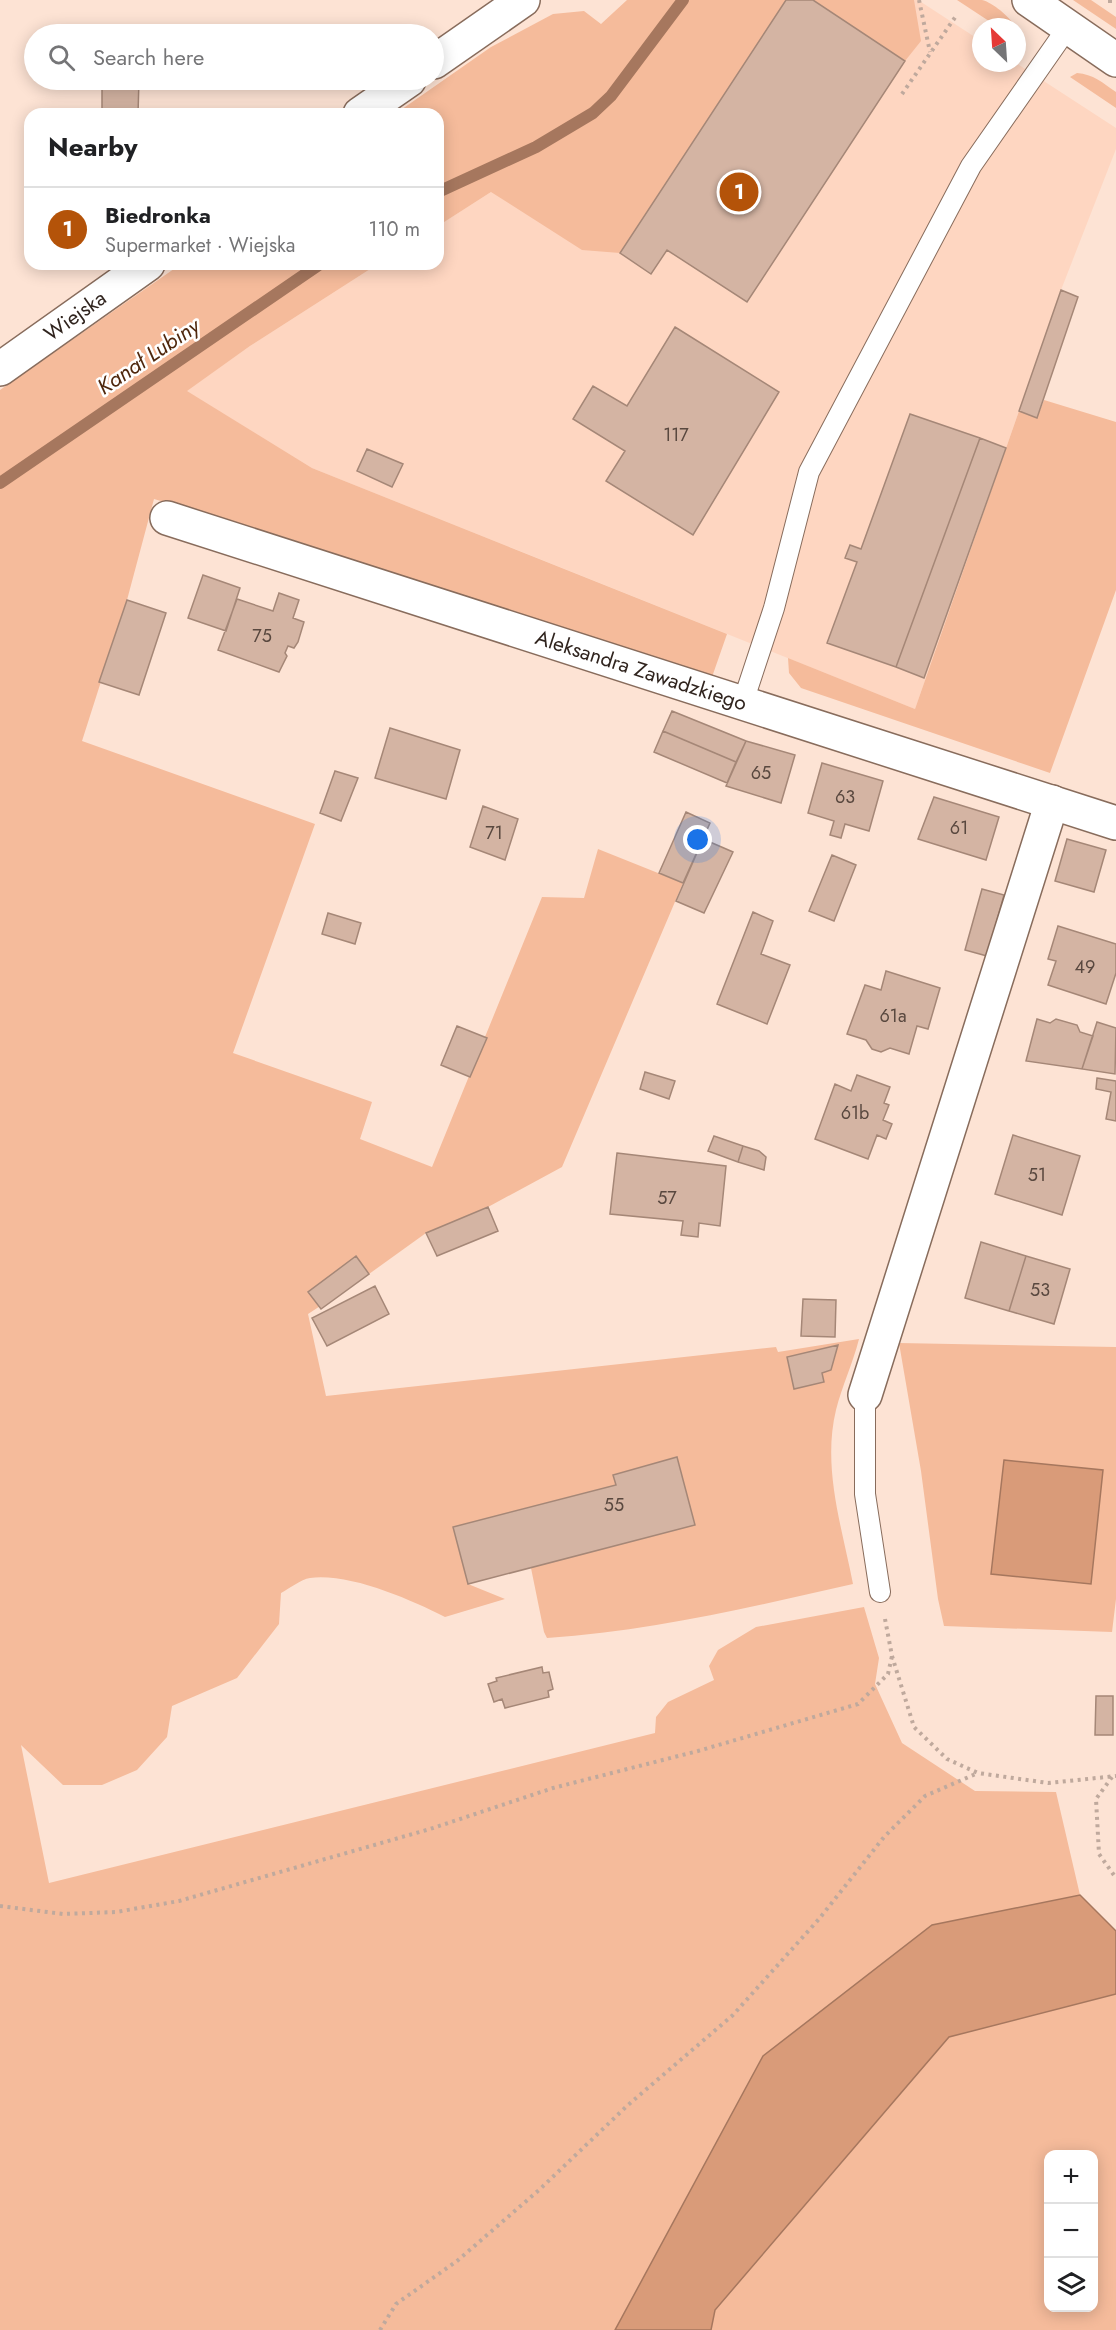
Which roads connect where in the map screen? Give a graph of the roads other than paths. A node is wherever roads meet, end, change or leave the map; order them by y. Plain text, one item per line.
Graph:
1 (523, 0) edge
2 (1029, 0) edge
3 (1068, 27) junction
4 (444, 55) edge
5 (1116, 60) edge
6 (395, 90) edge
7 (369, 108) edge
8 (140, 270) edge
9 (0, 369) edge
10 (167, 518) dead end
11 (743, 702) junction
12 (1052, 802) junction
13 (1116, 822) edge
14 (864, 1395) joint
15 (880, 1592) road end

1 - 4 street
2 - 3 street
3 - 5 street
3 - 11 lane
6 - 7 street
8 - 9 street, Wiejska
10 - 11 street, Aleksandra Zawadzkiego
11 - 12 street, Aleksandra Zawadzkiego
12 - 13 street, Aleksandra Zawadzkiego
12 - 14 street
14 - 15 lane

